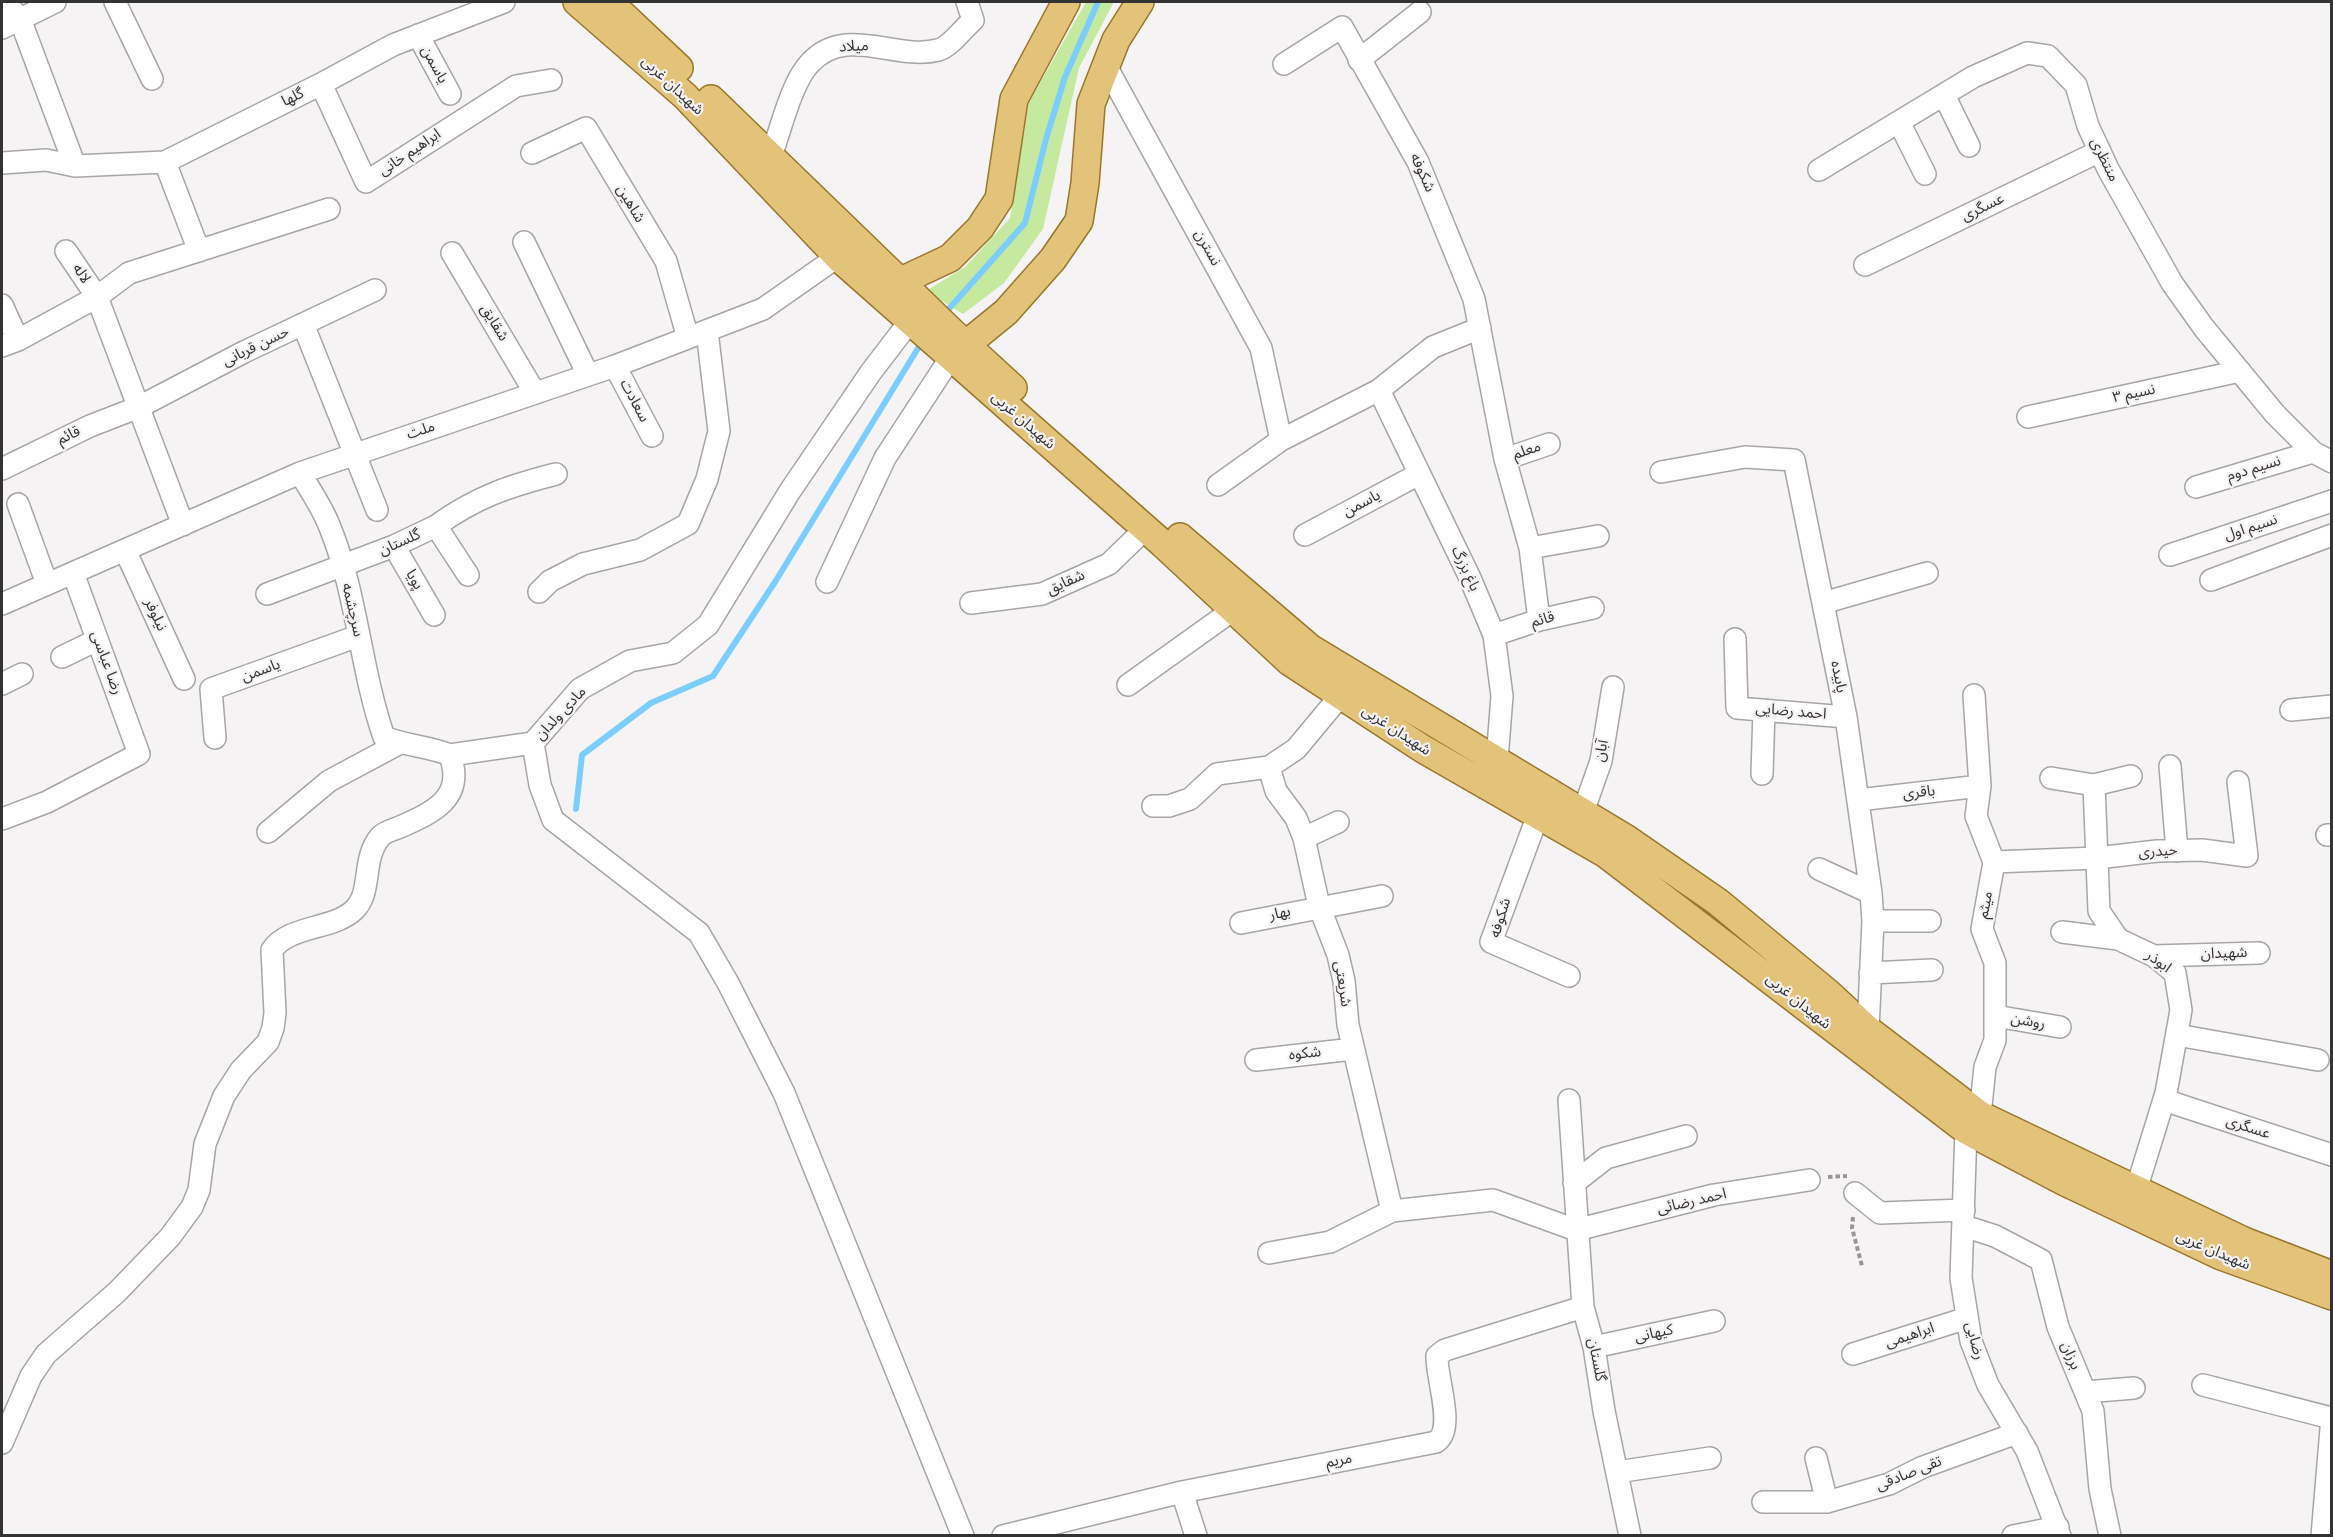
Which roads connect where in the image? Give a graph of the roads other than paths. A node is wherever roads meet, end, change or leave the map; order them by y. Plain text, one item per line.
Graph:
1 (5, 2) edge
2 (55, 2) edge
3 (115, 2) edge
4 (504, 2) edge
5 (577, 2) edge
6 (609, 2) edge
7 (967, 2) edge
8 (1066, 2) edge
9 (1140, 2) edge
10 (1420, 12) dead end
11 (21, 19) junction
12 (2, 28) edge
13 (418, 36) junction
14 (1359, 60) junction
15 (1284, 64) dead end
16 (1106, 66) junction
17 (152, 79) dead end
18 (551, 80) dead end
19 (321, 84) junction
20 (450, 94) dead end
21 (1944, 95) junction
22 (1899, 122) junction
23 (1969, 146) dead end
24 (2100, 151) junction
25 (532, 153) dead end
26 (771, 156) junction
27 (165, 162) junction
28 (2, 163) edge
29 (75, 166) junction
30 (1819, 170) dead end
31 (1925, 174) dead end
32 (329, 209) dead end
33 (859, 240) junction
34 (524, 242) dead end
35 (199, 251) junction
36 (66, 252) dead end
37 (452, 253) dead end
38 (839, 258) junction
39 (1865, 265) dead end
40 (901, 281) junction
41 (375, 290) dead end
42 (97, 297) junction
43 (2, 305) edge
44 (910, 321) junction
45 (303, 324) junction
46 (1479, 328) junction
47 (698, 334) junction
48 (10, 343) edge
49 (958, 351) junction
50 (615, 366) junction
51 (2240, 371) junction
52 (588, 375) junction
53 (1379, 390) junction
54 (535, 393) junction
55 (139, 408) junction
56 (2028, 417) dead end
57 (652, 436) dead end
58 (1281, 440) junction
59 (1549, 444) dead end
60 (2313, 452) junction
61 (355, 453) junction
62 (1505, 459) junction
63 (2331, 462) edge
64 (2, 469) edge
65 (1661, 472) dead end
66 (300, 473) junction
67 (556, 474) dead end
68 (1419, 474) junction
69 (1218, 485) dead end
70 (2196, 487) dead end
71 (2331, 501) edge
72 (18, 504) dead end
73 (377, 510) dead end
74 (183, 525) junction
75 (436, 526) junction
76 (1145, 529) junction
77 (1305, 535) dead end
78 (2331, 535) edge
79 (1598, 536) dead end
80 (394, 546) junction
81 (1530, 548) junction
82 (125, 550) junction
83 (2170, 555) dead end
84 (342, 567) junction
85 (73, 573) junction
86 (1927, 573) dead end
87 (468, 575) dead end
88 (2211, 580) dead end
89 (827, 582) dead end
90 (47, 584) junction
91 (539, 592) dead end
92 (267, 594) dead end
93 (971, 603) dead end
94 (1823, 603) junction
95 (2, 604) edge
96 (1593, 608) dead end
97 (1233, 610) junction
98 (434, 615) dead end
99 (1539, 620) junction
100 (1494, 635) junction
101 (358, 636) junction
102 (1735, 639) dead end
103 (97, 640) junction
104 (62, 657) dead end
105 (22, 674) dead end
106 (184, 679) dead end
107 (2, 684) edge
108 (1128, 685) dead end
109 (1613, 687) dead end
110 (1341, 695) junction
111 (1974, 695) dead end
112 (2331, 706) edge
113 (1764, 710) junction
114 (2291, 710) dead end
115 (1846, 717) junction
116 (215, 738) dead end
117 (400, 743) junction
118 (533, 743) junction
119 (450, 755) junction
120 (1497, 760) junction
121 (2169, 766) dead end
122 (1269, 767) junction
123 (1762, 774) dead end
124 (2131, 776) dead end
125 (2050, 778) dead end
126 (2238, 782) dead end
127 (2094, 785) junction
128 (1980, 786) junction
129 (1858, 800) junction
130 (1153, 806) dead end
131 (1583, 812) junction
132 (3, 813) edge
133 (1538, 815) junction
134 (1338, 822) dead end
135 (268, 831) dead end
136 (1304, 838) junction
137 (2177, 851) junction
138 (2097, 858) junction
139 (1994, 862) junction
140 (1819, 870) dead end
141 (1871, 893) junction
142 (1382, 896) dead end
143 (1319, 906) junction
144 (1873, 921) junction
145 (1930, 921) dead end
146 (1241, 923) dead end
147 (2062, 932) dead end
148 (2118, 939) junction
149 (2259, 953) dead end
150 (2154, 956) junction
151 (1932, 970) dead end
152 (1870, 974) junction
153 (1569, 976) dead end
154 (1995, 1016) junction
155 (2060, 1027) dead end
156 (1868, 1030) junction
157 (2177, 1035) junction
158 (1353, 1049) junction
159 (1256, 1060) dead end
160 (2318, 1060) dead end
161 (1569, 1100) dead end
162 (2164, 1101) junction
163 (1973, 1122) junction
164 (1686, 1136) dead end
165 (2331, 1155) edge
166 (1809, 1180) dead end
167 (1574, 1184) junction
168 (2136, 1190) junction
169 (1855, 1193) dead end
170 (1392, 1210) junction
171 (1964, 1218) junction
172 (1576, 1230) junction
173 (1269, 1253) dead end
174 (2331, 1275) edge
175 (2331, 1296) edge
176 (1583, 1307) junction
177 (1967, 1318) junction
178 (1714, 1321) dead end
179 (1594, 1347) junction
180 (1853, 1354) dead end
181 (2203, 1385) dead end
182 (2134, 1388) dead end
183 (2085, 1392) junction
184 (2331, 1417) edge
185 (2017, 1433) junction
186 (2, 1443) edge
187 (2330, 1451) edge
188 (1710, 1458) dead end
189 (1816, 1458) dead end
190 (1617, 1472) junction
191 (1182, 1492) junction
192 (1763, 1502) dead end
193 (1827, 1502) junction
194 (2059, 1531) edge
195 (963, 1536) edge
196 (1003, 1536) edge
197 (1196, 1536) edge
198 (1630, 1536) edge
199 (2013, 1536) edge
200 (2110, 1536) edge
201 (2322, 1536) edge

1 - 11 street
2 - 11 street
3 - 17 street
4 - 13 street, گلها
5 - 38 main road, شهیدان غربی
6 - 26 main road, شهیدان غربی
7 - 26 street, میلاد
8 - 40 main road
9 - 16 main road
10 - 14 street
11 - 12 street
11 - 29 street
13 - 19 street, گلها
13 - 20 street, یاسمن
14 - 15 street, شکوفه
14 - 46 street, شکوفه
16 - 49 main road
16 - 58 street, نسترن
18 - 19 street, ابراهیم خانی
19 - 27 street, گلها
21 - 22 street, منتظری
21 - 23 street
21 - 24 street, منتظری
22 - 30 street, منتظری
22 - 31 street
24 - 39 street, عسگری
24 - 51 street, منتظری
25 - 47 street, شاهین
26 - 33 main road, شهیدان غربی
27 - 29 street, گلها
27 - 35 street
28 - 29 street, گلها
32 - 35 street
33 - 38 street, ملت
33 - 40 main road, شهیدان غربی
34 - 52 street
35 - 42 street
36 - 42 street, لاله
37 - 54 street, شقایق
38 - 44 main road, شهیدان غربی
38 - 47 street, ملت
40 - 49 main road, شهیدان غربی
41 - 45 street, حسن قربانی
42 - 48 street
42 - 55 street
43 - 48 street
44 - 49 main road, شهیدان غربی
44 - 118 street, مادی ولدان
45 - 55 street, حسن قربانی
45 - 61 street
46 - 53 street
46 - 62 street, شکوفه
47 - 50 street, ملت
47 - 91 street
49 - 76 main road, شهیدان غربی
49 - 89 street
49 - 120 main road, شهیدان غربی
50 - 52 street, ملت
50 - 57 street, سعادت
51 - 56 street, نسیم ۳
51 - 60 street, منتظری
52 - 54 street, ملت
53 - 58 street
53 - 68 street, باغ بزرگ
54 - 61 street, ملت
55 - 64 street, قائم
55 - 74 street
58 - 69 street
59 - 62 street, معلم
60 - 63 street, منتظری
60 - 70 street, نسیم دوم
61 - 66 street, ملت
61 - 73 street
62 - 81 street, شکوفه
65 - 94 street, پابیده
66 - 74 street, ملت
66 - 84 street, سرچشمه
67 - 75 street
68 - 77 street, یاسمن
68 - 100 street, باغ بزرگ
71 - 83 street, نسیم اول
72 - 90 street
74 - 82 street, ملت
75 - 80 street, گلستان
75 - 87 street, گلستان
76 - 93 street, شقایق
76 - 97 main road, شهیدان غربی
78 - 88 street
79 - 81 street
80 - 84 street, گلستان
80 - 98 street, پویا
81 - 99 street, شکوفه
82 - 85 street, ملت
82 - 106 street, نیلوفر
84 - 92 street, گلستان
84 - 101 street, سرچشمه
85 - 90 street, ملت
85 - 103 street, رضا عباسی
86 - 94 street
90 - 95 street, ملت
94 - 115 street, پابیده
96 - 99 street, قائم
97 - 108 street
97 - 110 main road, شهیدان غربی
99 - 100 street, قائم
100 - 120 street, باغ بزرگ
101 - 116 street, یاسمن
101 - 117 street, سرچشمه
102 - 113 street, احمد رضایی
103 - 104 street
103 - 132 street, رضا عباسی
105 - 107 street
109 - 131 street, آبان
110 - 122 street
110 - 133 main road, شهیدان غربی
111 - 128 street
112 - 114 street
113 - 115 street, احمد رضایی
113 - 123 street
115 - 129 street, پابیده
117 - 119 street
117 - 135 street
118 - 119 street
118 - 195 street, مادی ولدان
119 - 186 street
120 - 131 main road, شهیدان غربی
121 - 137 street
122 - 130 street
122 - 136 street, شریعتی
124 - 127 street
125 - 127 street
126 - 137 street, حیدری
127 - 138 street
128 - 129 street, باقری
128 - 139 street
129 - 141 street, پابیده
131 - 156 main road, شهیدان غربی
133 - 153 street, شکوفه
133 - 163 main road, شهیدان غربی
134 - 136 street
136 - 143 street, شریعتی
137 - 138 street, حیدری
138 - 139 street, حیدری
138 - 148 street
139 - 154 street, میثم
140 - 141 street
141 - 144 street, پابیده
142 - 143 street, بهار
143 - 146 street, بهار
143 - 158 street, شریعتی
144 - 145 street
144 - 152 street, پابیده
147 - 148 street
148 - 150 street, ابوذر
149 - 150 street, شهیدان
150 - 157 street, ابوذر
151 - 152 street
152 - 156 street, پابیده
154 - 155 street, روشن
154 - 163 street, میثم
156 - 163 main road, شهیدان غربی
157 - 160 street
157 - 162 street, ابوذر
158 - 159 street, شکوه
158 - 170 street, شریعتی
161 - 167 street, گلستان
162 - 165 street, عسگری
162 - 168 street, ابوذر
163 - 168 main road, شهیدان غربی
163 - 171 street, رضایی
163 - 175 main road, شهیدان غربی
164 - 167 street
166 - 172 street, احمد رضائی
167 - 172 street, گلستان
168 - 174 main road, شهیدان غربی
169 - 171 street
170 - 172 street
170 - 173 street
171 - 177 street, رضایی
171 - 183 street, برزان
172 - 176 street, گلستان
176 - 179 street, گلستان
176 - 191 street, مریم
177 - 180 street, ابراهیمی
177 - 185 street, رضایی
178 - 179 street, کیهانی
179 - 190 street, گلستان
181 - 184 street
182 - 183 street
183 - 200 street, برزان
184 - 187 street
185 - 193 street, تقی صادقی
185 - 194 street, رضایی
187 - 201 street
188 - 190 street
189 - 193 street
190 - 198 street, گلستان
191 - 196 street, مریم
191 - 197 street
192 - 193 street, تقی صادقی
194 - 199 street

